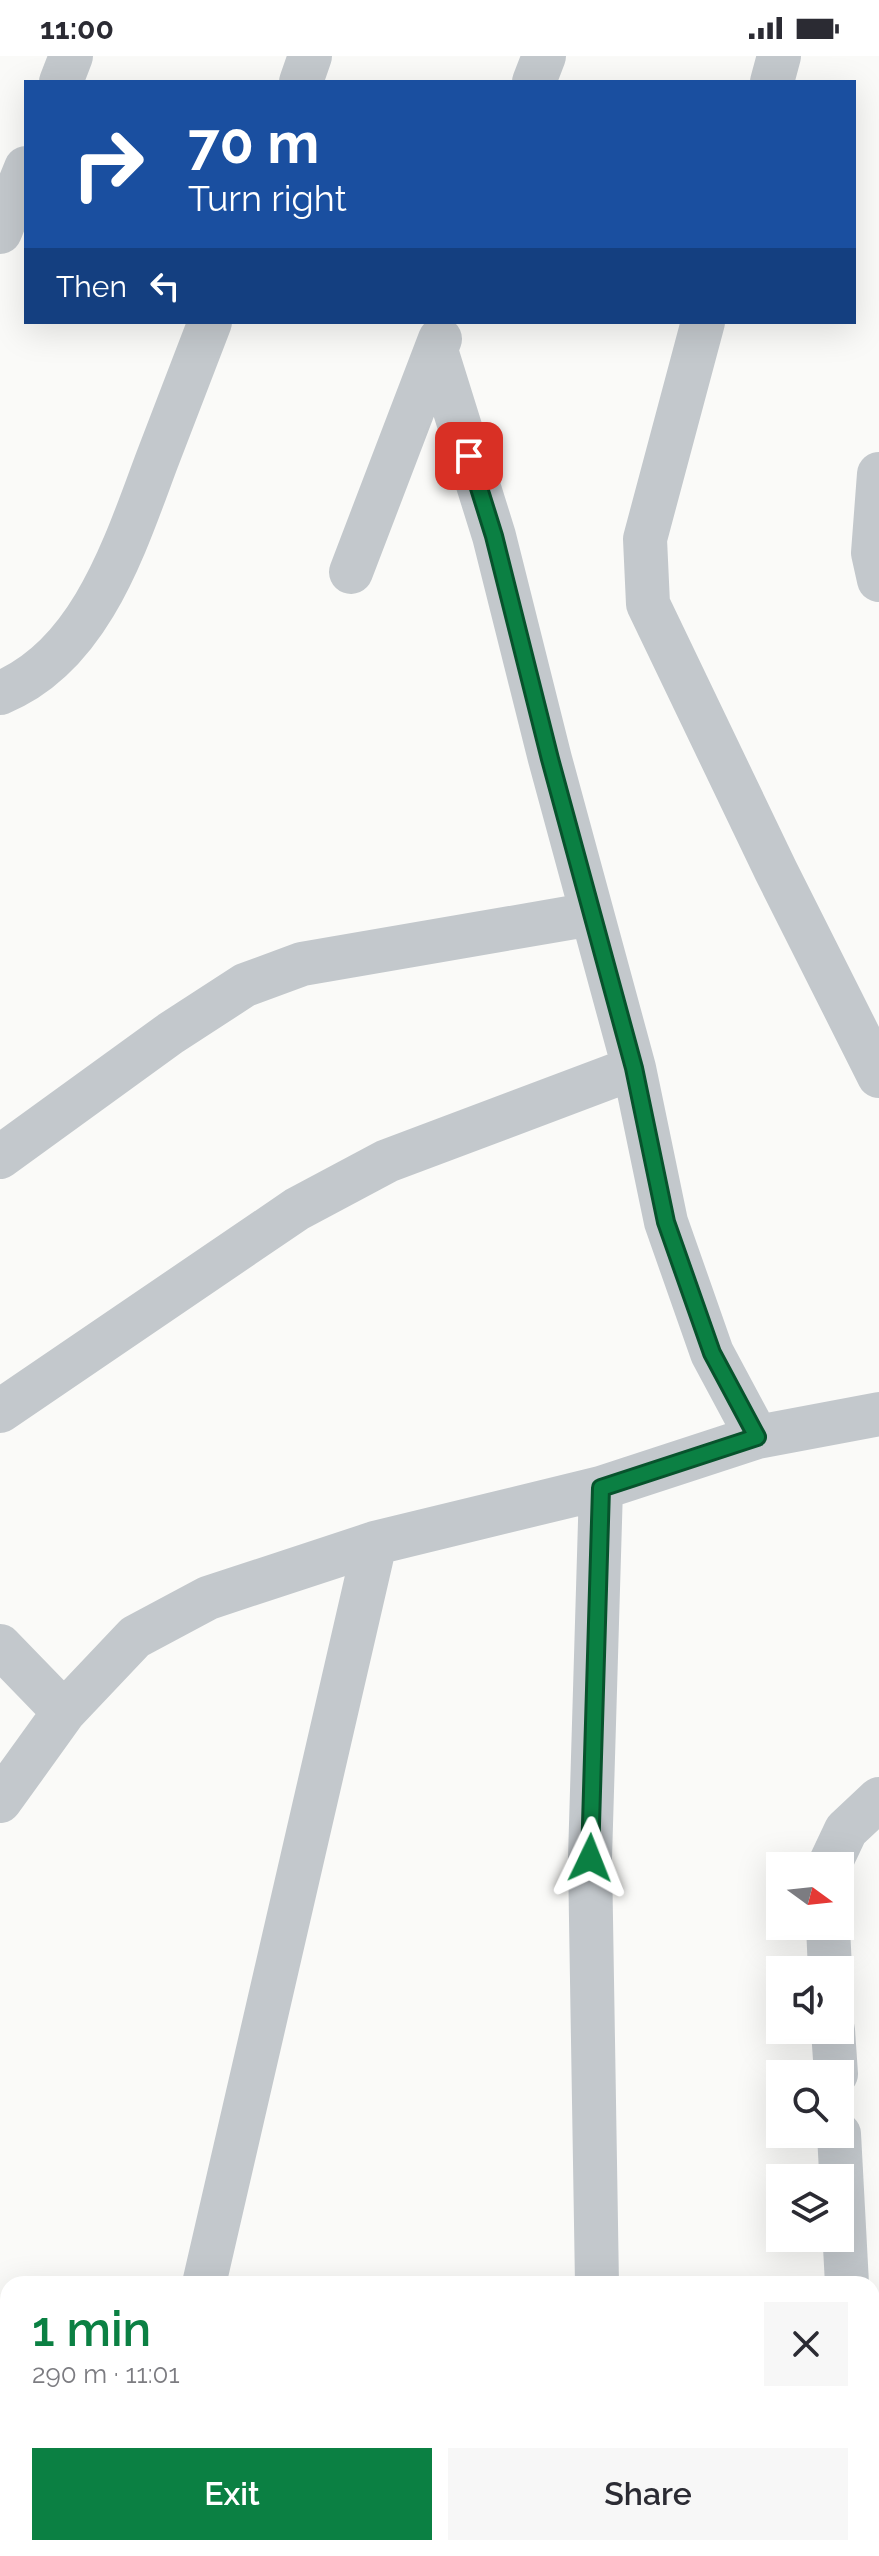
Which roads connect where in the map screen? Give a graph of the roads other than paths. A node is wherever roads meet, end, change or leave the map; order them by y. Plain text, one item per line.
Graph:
1 (71, 56) edge
2 (310, 56) edge
3 (544, 56) edge
4 (779, 56) edge
5 (62, 80) edge
6 (302, 80) edge
7 (535, 80) edge
8 (773, 80) edge
9 (24, 173) edge
10 (0, 232) edge
11 (209, 324) edge
12 (702, 324) edge
13 (441, 336) edge
14 (879, 474) edge
15 (351, 572) dead end
16 (879, 580) edge
17 (0, 693) edge
18 (592, 914) junction
19 (634, 1068) junction
20 (879, 1076) edge
21 (0, 1157) edge
22 (0, 1411) edge
23 (879, 1414) edge
24 (757, 1437) junction
25 (601, 1488) junction
26 (375, 1543) junction
27 (0, 1646) edge
28 (64, 1712) junction
29 (879, 1799) edge
30 (0, 1801) edge
31 (836, 1852) edge
32 (840, 2148) edge
33 (206, 2276) edge
34 (597, 2276) edge
35 (847, 2276) edge

1 - 5 street
2 - 6 street
3 - 7 street
4 - 8 street
9 - 10 street
11 - 17 street
12 - 20 street
13 - 15 street
13 - 18 street
14 - 16 street
18 - 19 street
18 - 21 street
19 - 22 street
19 - 24 street
23 - 24 street
24 - 25 street
25 - 26 street
25 - 34 street
26 - 28 street
26 - 33 street
27 - 28 street
28 - 30 street
29 - 31 street
32 - 35 street

